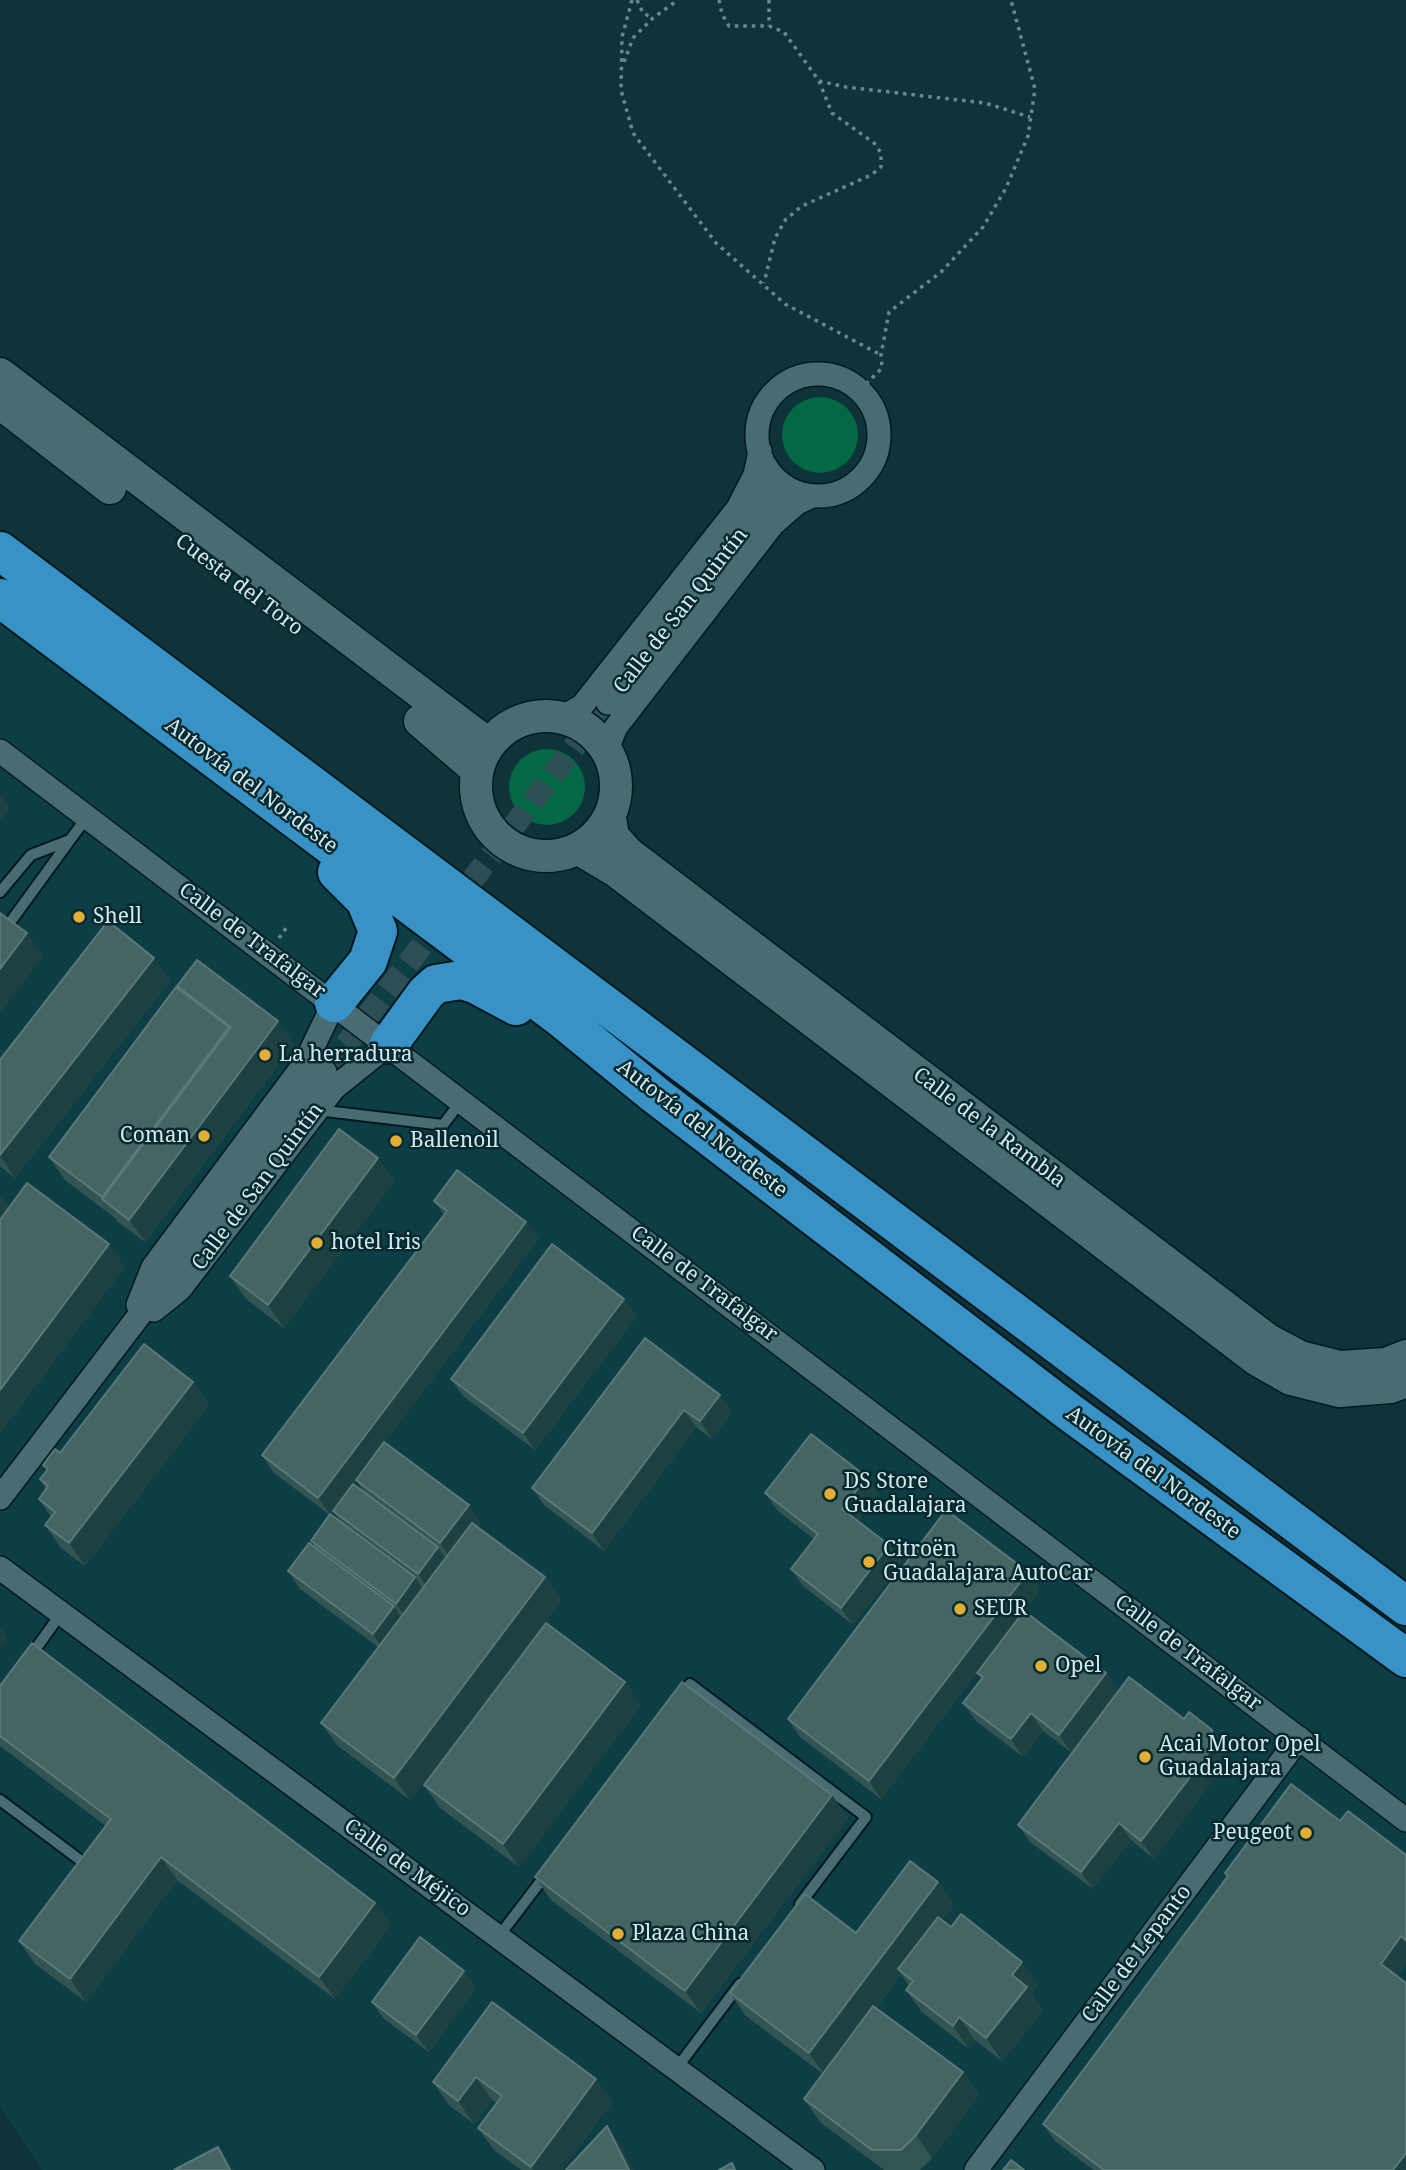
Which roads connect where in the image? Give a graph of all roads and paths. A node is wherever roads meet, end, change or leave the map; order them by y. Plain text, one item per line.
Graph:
1 (632, 0) edge
2 (637, 0) edge
3 (678, 0) edge
4 (719, 0) edge
5 (769, 0) edge
6 (1011, 0) edge
7 (653, 18) junction
8 (769, 26) junction
9 (623, 63) junction
10 (819, 81) junction
11 (1031, 117) junction
12 (764, 283) junction
13 (881, 355) junction
14 (0, 374) edge
15 (860, 390) junction
16 (0, 403) edge
17 (763, 460) junction
18 (805, 495) junction
19 (754, 519) junction
20 (0, 551) edge
21 (0, 598) edge
22 (0, 618) edge
23 (607, 703) tunnel mouth
24 (563, 717) junction
25 (607, 750) junction
26 (0, 751) edge
27 (482, 757) junction
28 (87, 817) junction
29 (610, 818) junction
30 (70, 840) junction
31 (579, 849) junction
32 (0, 891) edge
33 (6, 928) edge
34 (334, 1003) junction
35 (389, 1044) junction
36 (325, 1072) tunnel mouth
37 (654, 1094) junction
38 (463, 1100) junction
39 (317, 1110) junction
40 (128, 1330) junction
41 (1406, 1356) edge
42 (1406, 1381) edge
43 (0, 1498) edge
44 (0, 1568) edge
45 (1406, 1606) edge
46 (60, 1615) junction
47 (1406, 1658) edge
48 (23, 1666) edge
49 (673, 1706) edge
50 (1299, 1738) junction
51 (0, 1800) edge
52 (1406, 1820) edge
53 (557, 1859) edge
54 (80, 1860) edge
55 (792, 1915) edge
56 (499, 1936) junction
57 (751, 1970) edge
58 (676, 2069) junction
59 (809, 2168) edge
60 (976, 2170) edge

1 - 9 path
2 - 7 path
3 - 7 path
4 - 8 path
5 - 8 path
6 - 11 path
7 - 9 path
8 - 10 path
9 - 12 path
10 - 11 path
10 - 12 path
11 - 13 path
12 - 13 path
13 - 15 path
14 - 27 street
15 - 17 street
15 - 18 street
16 - 27 street, Cuesta del Toro
17 - 18 street
17 - 19 street, Calle de San Quintín
17 - 24 street
18 - 19 street, Calle de San Quintín
18 - 25 street
19 - 23 street, Calle de San Quintín
20 - 45 highway, Autovía del Nordeste
21 - 37 highway, Autovía del Nordeste
22 - 34 highway
24 - 25 street
24 - 27 street
25 - 29 street
26 - 28 street, Calle de Trafalgar
27 - 31 street
28 - 30 lane
28 - 34 street, Calle de Trafalgar
29 - 31 street
29 - 41 street, Calle de la Rambla
30 - 32 lane
30 - 33 lane
31 - 42 street
34 - 35 street, Calle de Trafalgar
34 - 40 street, Calle de San Quintín
35 - 37 highway
35 - 38 street, Calle de Trafalgar
35 - 39 street, Calle de San Quintín
36 - 40 street, Calle de San Quintín
37 - 47 highway, Autovía del Nordeste
38 - 39 lane
38 - 50 street, Calle de Trafalgar
39 - 40 street, Calle de San Quintín
40 - 43 street, Calle de San Quintín
44 - 46 street, Calle de Méjico
46 - 48 lane
46 - 56 street, Calle de Méjico
49 - 55 lane
50 - 52 street, Calle de Trafalgar
50 - 60 street, Calle de Lepanto
51 - 54 lane
53 - 56 lane
56 - 58 street, Calle de Méjico
57 - 58 lane
58 - 59 street, Calle de Méjico

